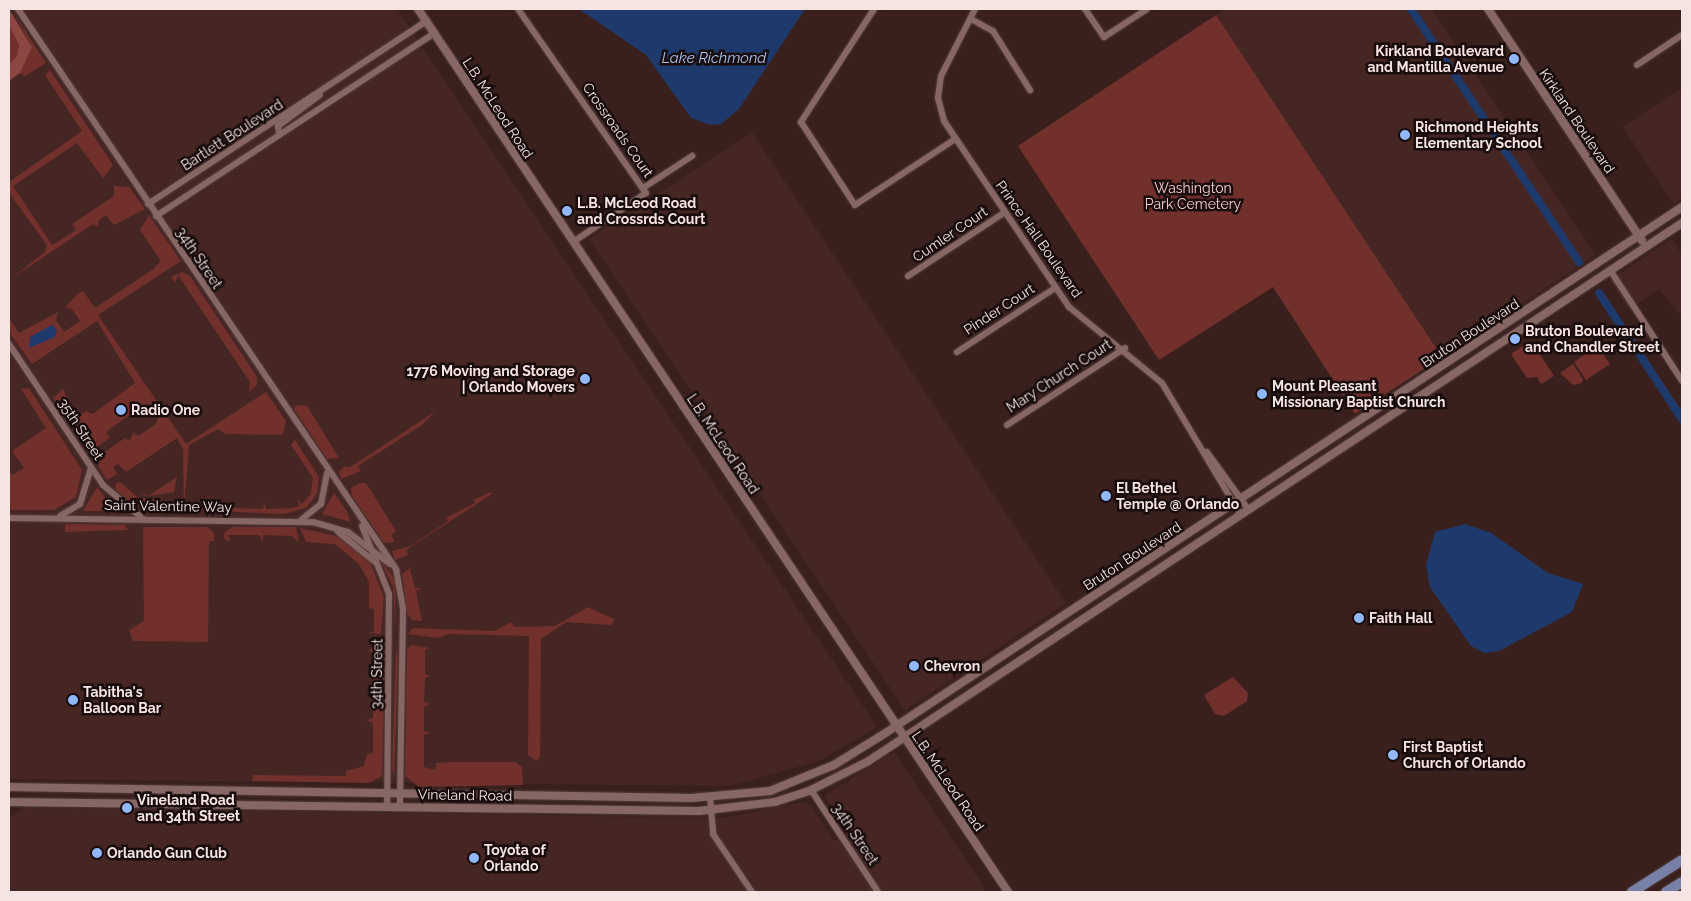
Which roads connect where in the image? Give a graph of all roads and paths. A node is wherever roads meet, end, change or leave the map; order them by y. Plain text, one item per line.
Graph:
1 (18, 9) edge
2 (418, 9) edge
3 (518, 9) edge
4 (874, 9) edge
5 (975, 9) edge
6 (1086, 9) edge
7 (1147, 9) edge
8 (1488, 9) edge
9 (970, 19) junction
10 (426, 21) junction
11 (435, 33) junction
12 (1682, 35) edge
13 (1637, 65) dead end
14 (329, 86) junction
15 (1030, 90) dead end
16 (278, 134) junction
17 (955, 139) junction
18 (692, 156) dead end
19 (643, 188) junction
20 (148, 204) junction
21 (1682, 207) edge
22 (1005, 212) junction
23 (156, 216) junction
24 (1682, 222) edge
25 (1639, 236) junction
26 (573, 242) junction
27 (1646, 246) junction
28 (1610, 270) junction
29 (908, 276) dead end
30 (1055, 288) junction
31 (9, 344) edge
32 (1125, 348) junction
33 (957, 352) dead end
34 (1456, 358) junction
35 (1462, 368) junction
36 (1682, 382) edge
37 (1007, 425) dead end
38 (1336, 437) junction
39 (1342, 447) junction
40 (1204, 450) junction
41 (91, 468) junction
42 (326, 469) junction
43 (1242, 499) junction
44 (1234, 504) junction
45 (1248, 509) junction
46 (1240, 514) junction
47 (58, 517) junction
48 (9, 518) edge
49 (143, 518) junction
50 (360, 520) junction
51 (298, 521) junction
52 (326, 525) junction
53 (348, 532) joint
54 (370, 546) junction
55 (378, 566) junction
56 (1125, 575) junction
57 (1133, 585) junction
58 (402, 588) junction
59 (896, 726) junction
60 (903, 737) junction
61 (9, 787) edge
62 (38, 787) junction
63 (160, 789) junction
64 (243, 790) junction
65 (810, 790) junction
66 (388, 792) junction
67 (400, 792) junction
68 (710, 797) junction
69 (9, 802) edge
70 (39, 802) junction
71 (160, 803) junction
72 (244, 804) junction
73 (387, 806) junction
74 (400, 806) junction
75 (709, 811) junction
76 (1682, 860) edge
77 (1682, 882) edge
78 (752, 892) edge
79 (878, 892) edge
80 (1008, 892) edge
81 (1632, 892) edge
82 (1666, 892) edge

1 - 20 street, 34th Street
2 - 10 street, L.B. McLeod Road
3 - 19 street, Crossroads Court
4 - 17 street
5 - 9 street, Prince Hall Boulevard
6 - 7 street
8 - 25 street, Kirkland Boulevard
9 - 15 street
9 - 17 street, Prince Hall Boulevard
10 - 11 street, L.B. McLeod Road
10 - 14 street, Bartlett Boulevard
11 - 16 street, Bartlett Boulevard
11 - 26 street, L.B. McLeod Road
12 - 13 street
14 - 16 street, Bartlett Boulevard
14 - 20 street, Bartlett Boulevard
16 - 23 street, Bartlett Boulevard
17 - 22 street, Prince Hall Boulevard
18 - 19 street
19 - 26 street, Crossroads Court
20 - 23 street, 34th Street
21 - 25 street, Bruton Boulevard
22 - 29 street, Cumler Court
22 - 30 street, Prince Hall Boulevard
23 - 42 street, 34th Street
24 - 27 street, Bruton Boulevard
25 - 27 street, Kirkland Boulevard
25 - 34 street, Bruton Boulevard
26 - 59 street, L.B. McLeod Road
27 - 28 street, Bruton Boulevard
28 - 35 street, Bruton Boulevard
28 - 36 street
30 - 32 street, Prince Hall Boulevard
30 - 33 street, Pinder Court
31 - 41 street, 35th Street
32 - 37 street, Mary Church Court
32 - 40 street, Prince Hall Boulevard
34 - 35 street
34 - 38 street, Bruton Boulevard
35 - 39 street, Bruton Boulevard
38 - 39 street
38 - 43 street, Bruton Boulevard
39 - 45 street, Bruton Boulevard
40 - 43 street, Prince Hall Boulevard
40 - 44 street, Prince Hall Boulevard
41 - 47 street
41 - 49 street, 35th Street
42 - 50 street, 34th Street
42 - 51 street
43 - 44 street, Bruton Boulevard
43 - 45 street, Prince Hall Boulevard
44 - 46 street, Prince Hall Boulevard
44 - 56 street, Bruton Boulevard
45 - 46 street, Bruton Boulevard
46 - 57 street, Bruton Boulevard
47 - 48 street, Saint Valentine Way
47 - 49 street, Saint Valentine Way
49 - 51 street, Saint Valentine Way
50 - 54 street, 34th Street
50 - 58 street, 34th Street
51 - 52 street, Saint Valentine Way
52 - 53 street, Saint Valentine Way
52 - 55 street, Saint Valentine Way
53 - 54 street, 34th Street
54 - 55 street, 34th Street
54 - 58 street, 34th Street
55 - 66 street, 34th Street
56 - 57 street
56 - 59 street, Bruton Boulevard
57 - 60 street, Bruton Boulevard
58 - 67 street, 34th Street
59 - 60 street, L.B. McLeod Road
59 - 68 street, Vineland Road
60 - 65 street, Vineland Road
60 - 80 street, L.B. McLeod Road
61 - 62 street, Vineland Road
62 - 63 street, Vineland Road
62 - 70 street
63 - 64 street, Vineland Road
63 - 71 street
64 - 66 street, Vineland Road
64 - 72 street
65 - 75 street, Vineland Road
65 - 79 street, 34th Street
66 - 67 street, Vineland Road
66 - 73 street, 34th Street
67 - 68 street, Vineland Road
67 - 74 street, 34th Street
68 - 75 street
69 - 70 street, Vineland Road
70 - 71 street, Vineland Road
71 - 72 street, Vineland Road
72 - 73 street, Vineland Road
73 - 74 street, Vineland Road
74 - 75 street, Vineland Road
75 - 78 street
76 - 81 main road
77 - 82 main road

